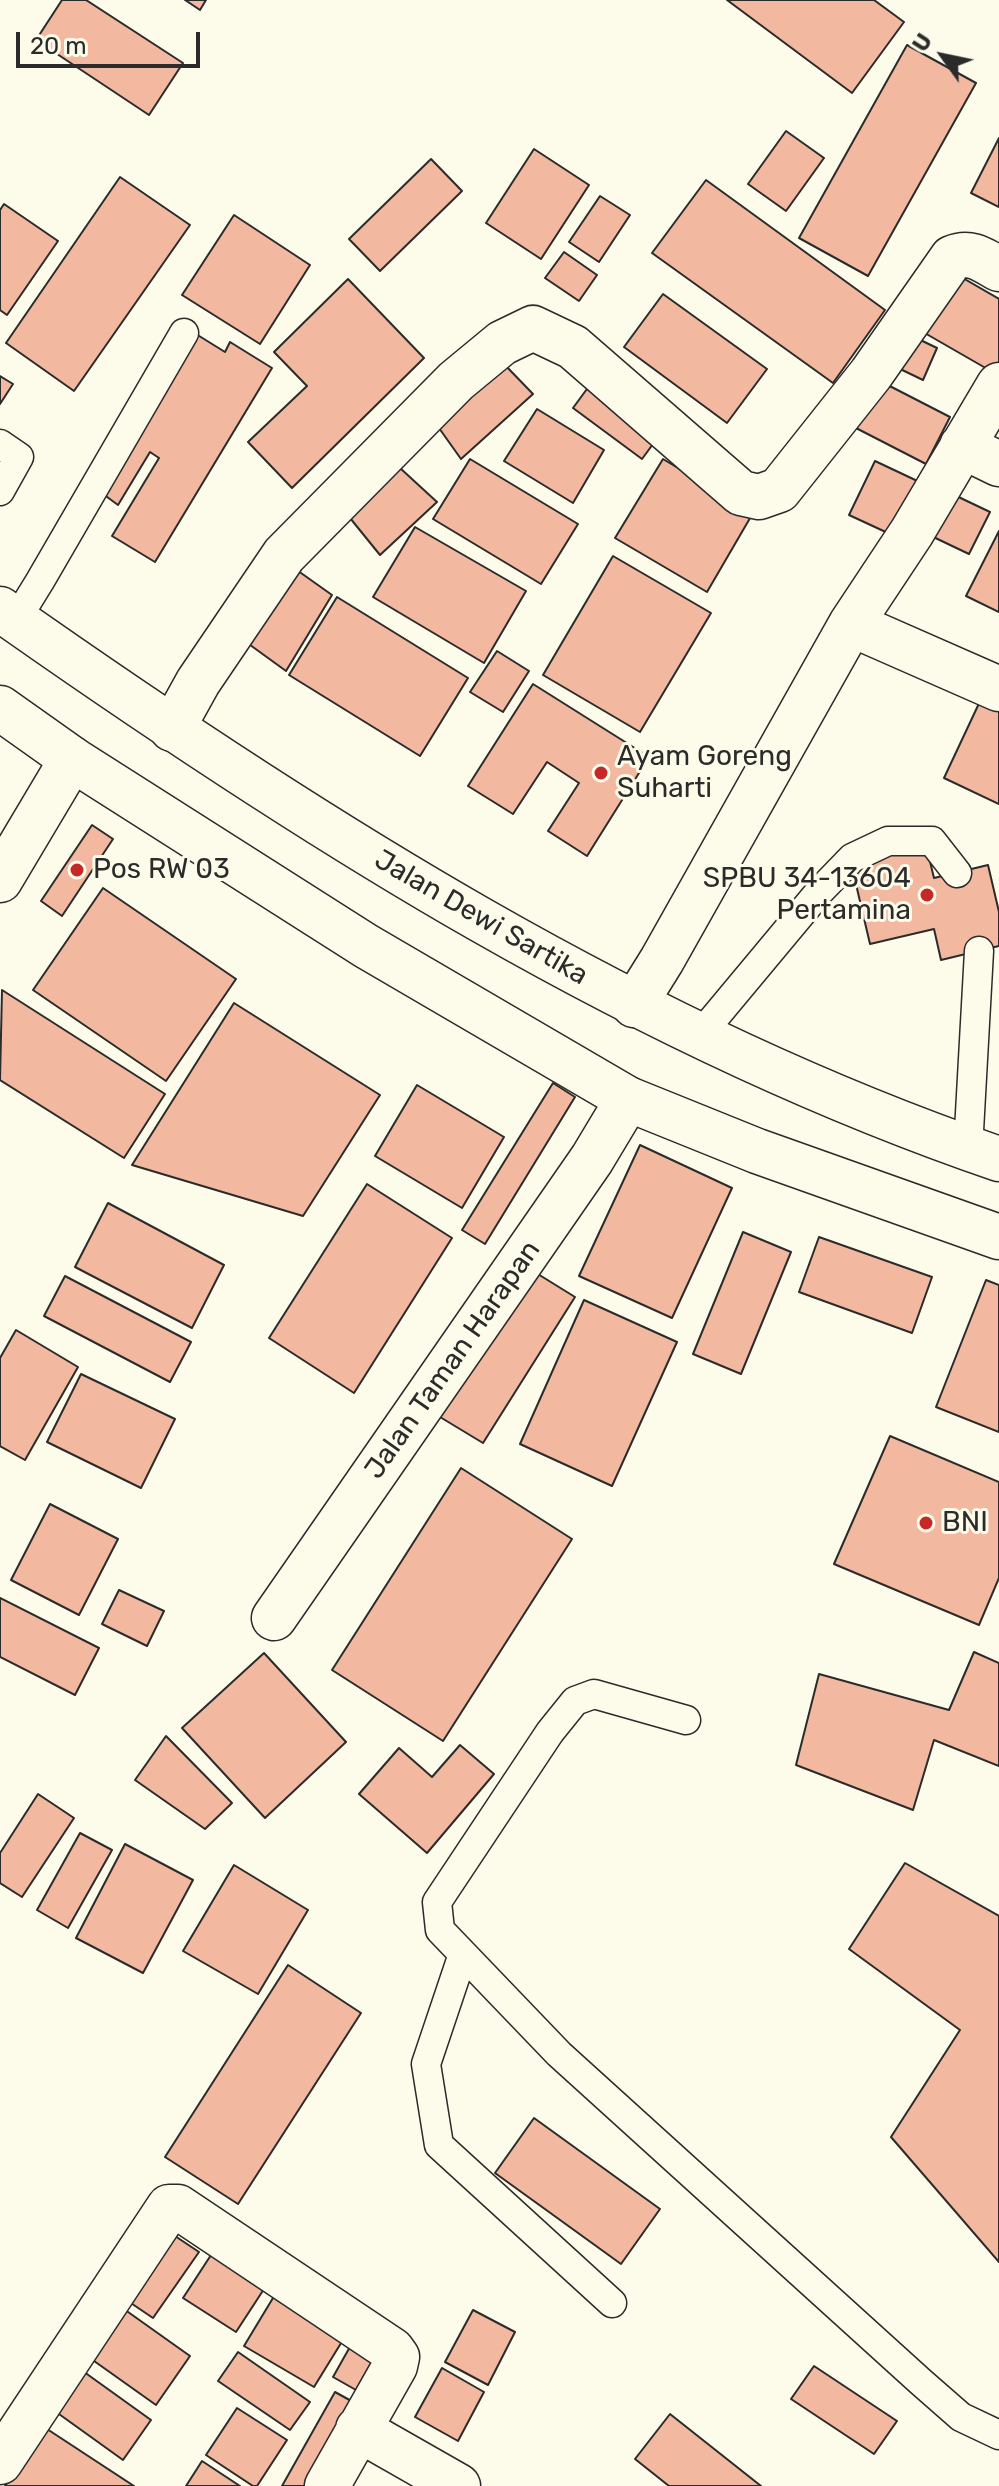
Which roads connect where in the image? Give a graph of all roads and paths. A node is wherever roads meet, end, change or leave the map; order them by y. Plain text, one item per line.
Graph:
1 (999, 269) edge
2 (184, 333) dead end
3 (999, 385) edge
4 (0, 444) edge
5 (980, 455) edge
6 (0, 491) edge
7 (8, 614) edge
8 (851, 624) junction
9 (999, 689) edge
10 (0, 708) edge
11 (172, 729) junction
12 (72, 759) junction
13 (957, 873) dead end
14 (0, 880) edge
15 (979, 951) dead end
16 (634, 1005) junction
17 (700, 1035) junction
18 (628, 1099) junction
19 (984, 1154) edge
20 (999, 1237) edge
21 (274, 1618) dead end
22 (686, 1720) dead end
23 (463, 1954) junction
24 (612, 2303) dead end
25 (358, 2429) junction
26 (999, 2435) edge
27 (0, 2462) edge
28 (327, 2486) edge
29 (458, 2486) edge

1 - 11 street
2 - 7 lane
3 - 5 street
4 - 6 lane
5 - 8 street
7 - 11 street, Jalan Dewi Sartika
8 - 9 street
8 - 16 street
10 - 12 street
11 - 16 street, Jalan Dewi Sartika
12 - 14 street
12 - 18 street
13 - 17 lane
15 - 19 lane
16 - 17 street, Jalan Dewi Sartika
17 - 19 street, Jalan Dewi Sartika
18 - 20 street
18 - 21 street, Jalan Taman Harapan
22 - 23 lane
23 - 24 lane
23 - 26 lane
25 - 27 street
25 - 28 street
25 - 29 street

